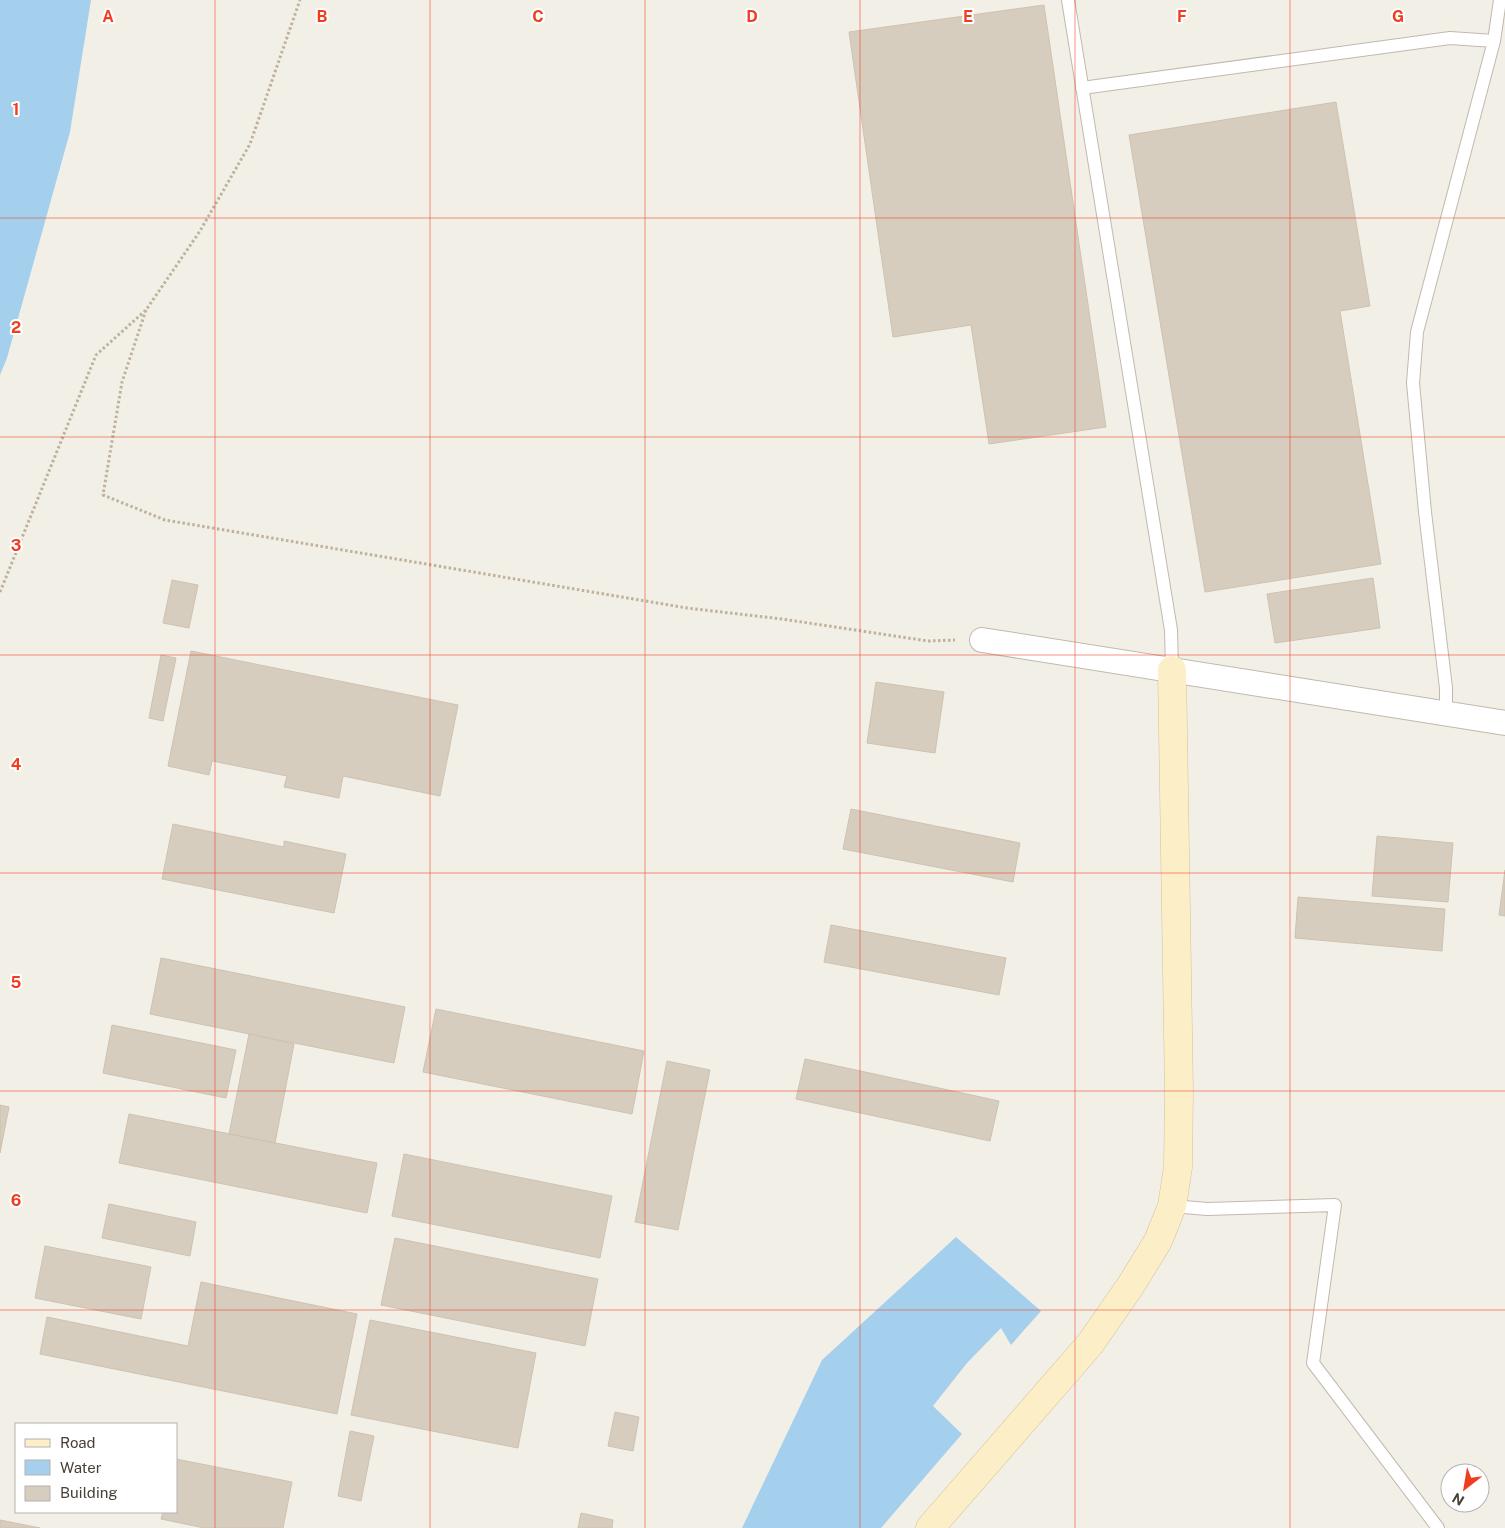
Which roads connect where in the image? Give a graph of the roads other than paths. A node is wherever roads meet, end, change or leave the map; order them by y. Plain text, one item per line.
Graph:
1 (1068, 0) edge
2 (1500, 0) edge
3 (1494, 41) junction
4 (1082, 88) junction
5 (982, 640) road end
6 (1172, 670) junction
7 (1446, 714) junction
8 (1505, 723) edge
9 (1172, 1206) junction
10 (930, 1528) edge
11 (1438, 1528) edge

1 - 4 lane
2 - 3 lane
3 - 4 lane
3 - 7 lane
4 - 6 lane
5 - 6 street
6 - 7 street
6 - 9 street
7 - 8 street
9 - 10 street
9 - 11 lane

